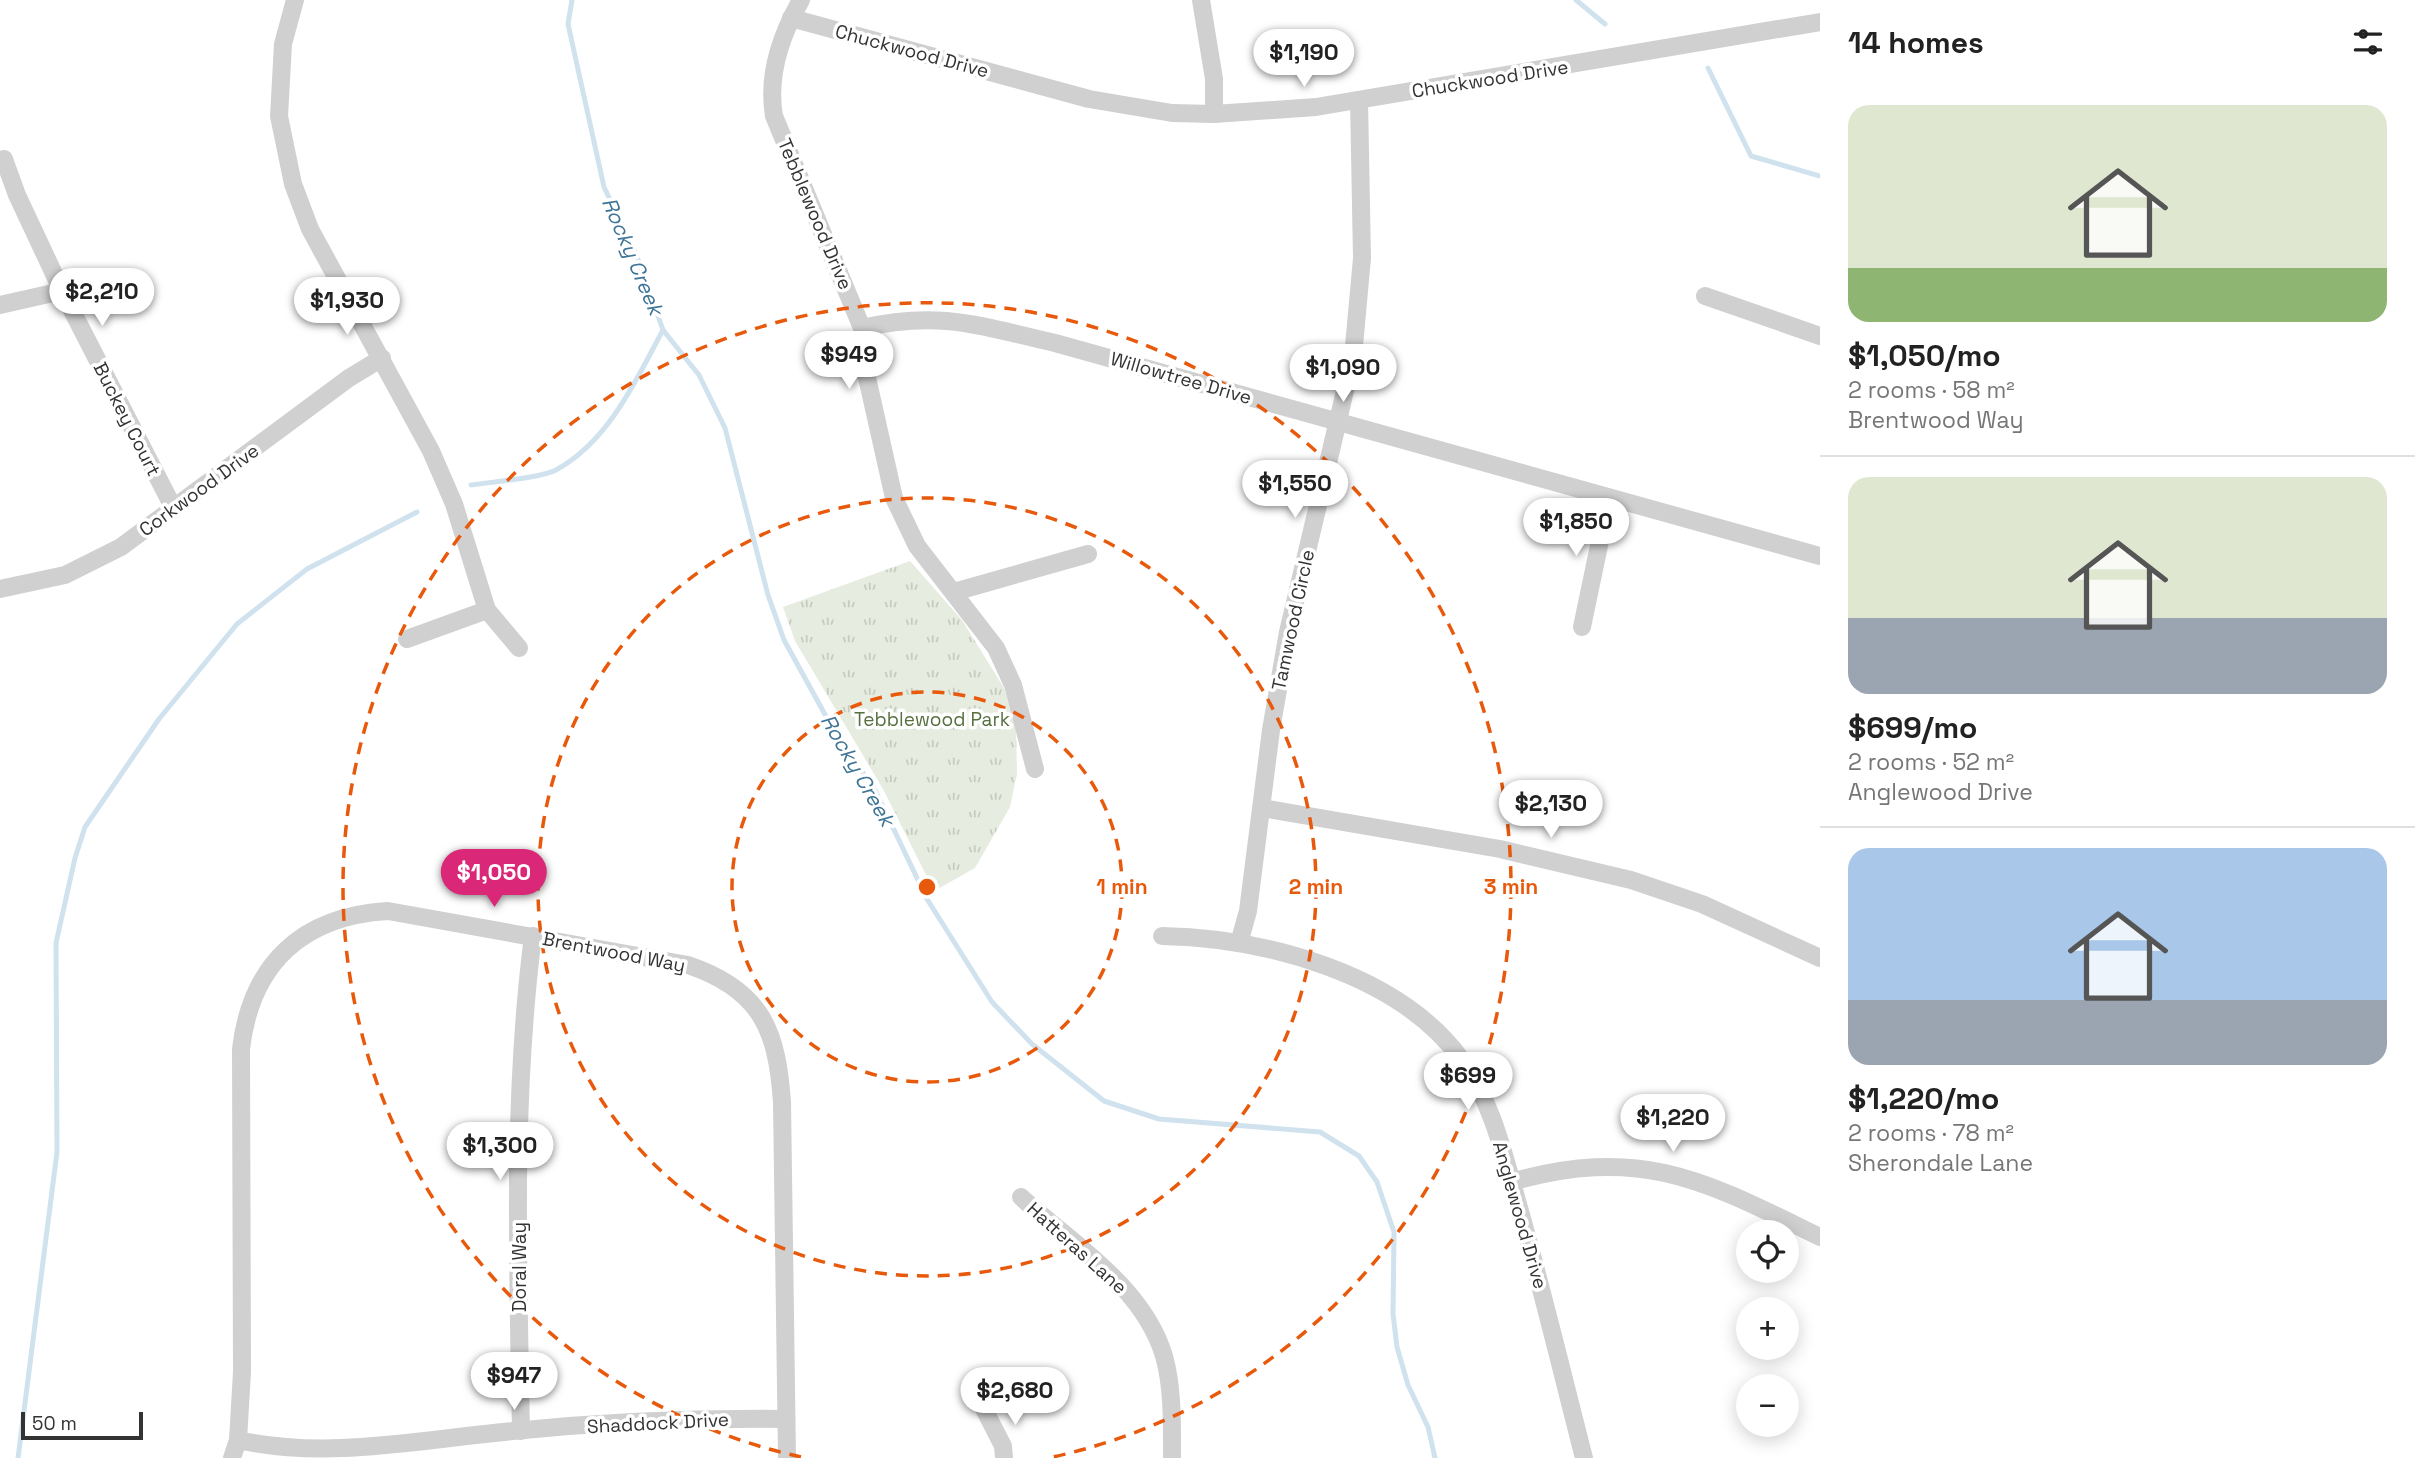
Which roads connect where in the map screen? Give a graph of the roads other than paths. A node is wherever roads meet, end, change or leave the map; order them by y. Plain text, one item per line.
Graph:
1 (295, 0) edge
2 (801, 0) edge
3 (1200, 0) edge
4 (791, 18) junction
5 (1820, 22) edge
6 (1359, 100) junction
7 (1214, 114) junction
8 (4, 159) dead end
9 (62, 291) junction
10 (1705, 296) dead end
11 (0, 305) edge
12 (862, 328) junction
13 (1820, 336) edge
14 (382, 358) junction
15 (1340, 423) junction
16 (1609, 498) junction
17 (174, 509) junction
18 (1088, 554) dead end
19 (1820, 556) edge
20 (0, 589) edge
21 (954, 592) junction
22 (487, 610) junction
23 (1581, 627) dead end
24 (408, 639) dead end
25 (519, 648) dead end
26 (1035, 769) dead end
27 (1262, 808) junction
28 (533, 936) junction
29 (1162, 936) dead end
30 (1239, 943) junction
31 (1820, 958) edge
32 (1511, 1182) junction
33 (1021, 1197) dead end
34 (1820, 1237) edge
35 (984, 1407) dead end
36 (786, 1419) junction
37 (521, 1431) junction
38 (238, 1440) junction
39 (232, 1458) edge
40 (787, 1458) edge
41 (1004, 1458) edge
42 (1172, 1458) edge
43 (1584, 1458) edge

1 - 14 street
2 - 4 street, Tebblewood Drive
3 - 7 street
4 - 7 street, Chuckwood Drive
4 - 12 street, Tebblewood Drive
5 - 6 street, Chuckwood Drive
6 - 7 street, Chuckwood Drive
6 - 15 street, Tamwood Circle
8 - 9 street, Buckey Court
9 - 11 street
9 - 17 street, Buckey Court
10 - 13 street
12 - 15 street, Willowtree Drive
12 - 21 street, Tebblewood Drive
14 - 17 street, Corkwood Drive
14 - 22 street
15 - 16 street, Willowtree Drive
15 - 27 street, Tamwood Circle
16 - 19 street, Willowtree Drive
16 - 23 street
17 - 20 street, Corkwood Drive
18 - 21 street
21 - 26 street, Tebblewood Drive
22 - 24 street
22 - 25 street
27 - 30 street, Tamwood Circle
27 - 31 street
28 - 36 street, Brentwood Way
28 - 37 street, Doral Way
28 - 38 street, Brentwood Way
29 - 30 street, Anglewood Drive
30 - 32 street, Anglewood Drive
32 - 34 street
32 - 43 street, Anglewood Drive
33 - 42 street, Hatteras Lane
35 - 41 street
36 - 37 street, Shaddock Drive
36 - 40 street, Brentwood Way
37 - 38 street, Shaddock Drive
38 - 39 street, Brentwood Way

